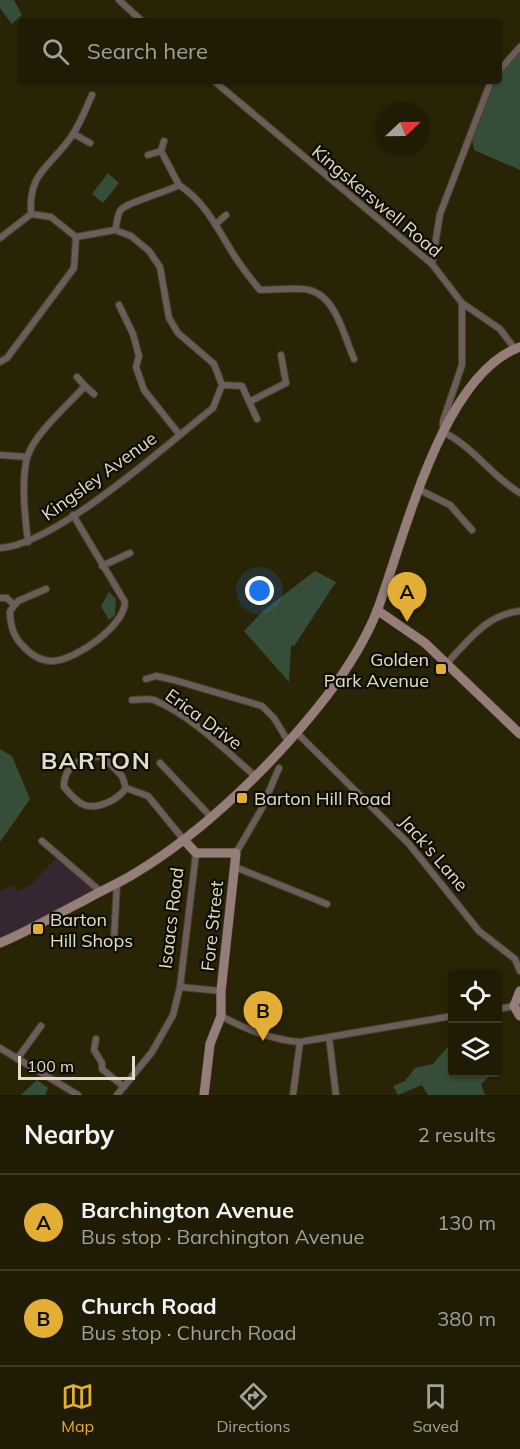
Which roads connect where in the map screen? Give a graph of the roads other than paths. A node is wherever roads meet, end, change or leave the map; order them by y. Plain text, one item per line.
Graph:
1 (119, 0) edge
2 (139, 18) edge
3 (520, 47) edge
4 (502, 68) edge
5 (218, 84) edge
6 (490, 84) edge
7 (92, 95) dead end
8 (74, 134) junction
9 (164, 141) dead end
10 (90, 143) dead end
11 (161, 151) junction
12 (148, 155) dead end
13 (179, 185) junction
14 (31, 214) junction
15 (226, 215) dead end
16 (217, 223) junction
17 (115, 230) junction
18 (76, 237) junction
19 (0, 238) edge
20 (432, 264) junction
21 (462, 303) junction
22 (118, 305) dead end
23 (517, 348) edge
24 (281, 355) dead end
25 (354, 359) dead end
26 (0, 362) edge
27 (76, 377) dead end
28 (222, 385) junction
29 (85, 386) junction
30 (94, 394) dead end
31 (251, 401) junction
32 (257, 419) dead end
33 (442, 432) junction
34 (179, 434) junction
35 (0, 455) edge
36 (27, 457) junction
37 (420, 490) junction
38 (520, 493) edge
39 (73, 515) junction
40 (472, 530) dead end
41 (28, 542) junction
42 (0, 548) edge
43 (129, 553) dead end
44 (102, 566) junction
45 (46, 589) dead end
46 (0, 598) edge
47 (14, 605) junction
48 (377, 610) junction
49 (520, 611) edge
50 (447, 663) junction
51 (146, 679) dead end
52 (132, 700) dead end
53 (296, 732) junction
54 (520, 734) edge
55 (288, 741) junction
56 (160, 763) dead end
57 (279, 768) dead end
58 (255, 776) junction
59 (126, 788) junction
60 (210, 816) junction
61 (184, 840) junction
62 (42, 841) dead end
63 (196, 853) junction
64 (236, 853) junction
65 (235, 867) junction
66 (117, 883) junction
67 (100, 891) junction
68 (327, 904) dead end
69 (114, 939) dead end
70 (0, 944) edge
71 (520, 971) edge
72 (180, 987) junction
73 (220, 991) junction
74 (520, 991) edge
75 (514, 1004) junction
76 (502, 1008) edge
77 (520, 1016) edge
78 (221, 1017) junction
79 (448, 1017) edge
80 (41, 1026) dead end
81 (329, 1037) junction
82 (96, 1039) dead end
83 (300, 1042) junction
84 (0, 1048) edge
85 (17, 1059) junction
86 (124, 1087) junction
87 (78, 1095) edge
88 (117, 1095) edge
89 (204, 1095) edge
90 (293, 1095) edge
91 (336, 1095) edge

1 - 2 street
3 - 4 street
5 - 20 street, Kingskerswell Road
6 - 20 street
7 - 8 street
8 - 10 street
8 - 14 street
9 - 11 street
11 - 12 street
11 - 13 street
13 - 16 street
13 - 17 street
14 - 18 street
14 - 19 street
15 - 16 street
16 - 25 street
17 - 18 street
17 - 28 street
18 - 26 street
20 - 21 street, Kingskerswell Road
21 - 23 street, Kingskerswell Road
21 - 33 street
22 - 34 street
23 - 33 street
24 - 31 street
27 - 29 street
28 - 31 street
28 - 34 street, Kingsley Avenue
29 - 30 street
29 - 36 street
31 - 32 street
33 - 37 street
33 - 38 street
34 - 39 street, Kingsley Avenue
35 - 36 street
36 - 41 street
37 - 40 street
37 - 48 street
39 - 41 street, Kingsley Avenue
39 - 44 street
41 - 42 street, Kingsley Avenue
43 - 44 street
44 - 47 street
45 - 47 street
46 - 47 street
48 - 50 street
48 - 53 street
49 - 50 street
50 - 54 street
51 - 55 street
52 - 58 street, Erica Drive
53 - 55 street
53 - 71 street, Jack's Lane
55 - 58 street
56 - 60 street
57 - 64 street, Fore Street
58 - 60 street
59 - 59 street
59 - 61 street
60 - 61 street
61 - 63 street, Isaacs Road
61 - 66 street
62 - 67 street
63 - 64 street, Isaacs Road
63 - 72 street, Isaacs Road
64 - 65 street, Fore Street
65 - 68 street
65 - 73 street, Fore Street
66 - 67 street
66 - 69 street
67 - 70 street
72 - 73 street, Isaacs Road
72 - 86 street, Isaacs Road
73 - 78 street, Fore Street
74 - 75 street
75 - 76 street
75 - 77 street
78 - 83 street
78 - 89 street, Fore Street
79 - 81 street
80 - 85 street
81 - 83 street
81 - 91 street
82 - 86 street
83 - 90 street
84 - 85 street
85 - 87 street
86 - 88 street, Isaacs Road

